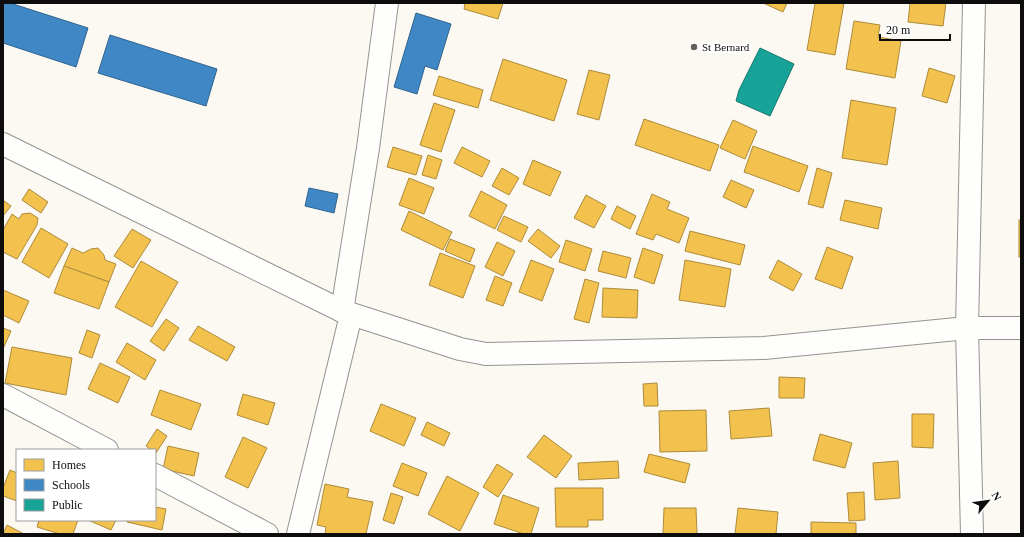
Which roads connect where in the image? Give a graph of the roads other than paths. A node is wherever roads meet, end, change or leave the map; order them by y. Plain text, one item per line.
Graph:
1 (388, 3) edge
2 (974, 3) edge
3 (3, 144) edge
4 (347, 313) junction
5 (967, 328) junction
6 (1021, 328) edge
7 (3, 395) edge
8 (105, 449) edge
9 (156, 476) edge
10 (267, 534) edge
11 (298, 534) edge
12 (972, 534) edge

1 - 4 street
2 - 5 street
3 - 4 street
4 - 5 street
4 - 11 street
5 - 6 street
5 - 12 street
7 - 8 street
9 - 10 street

